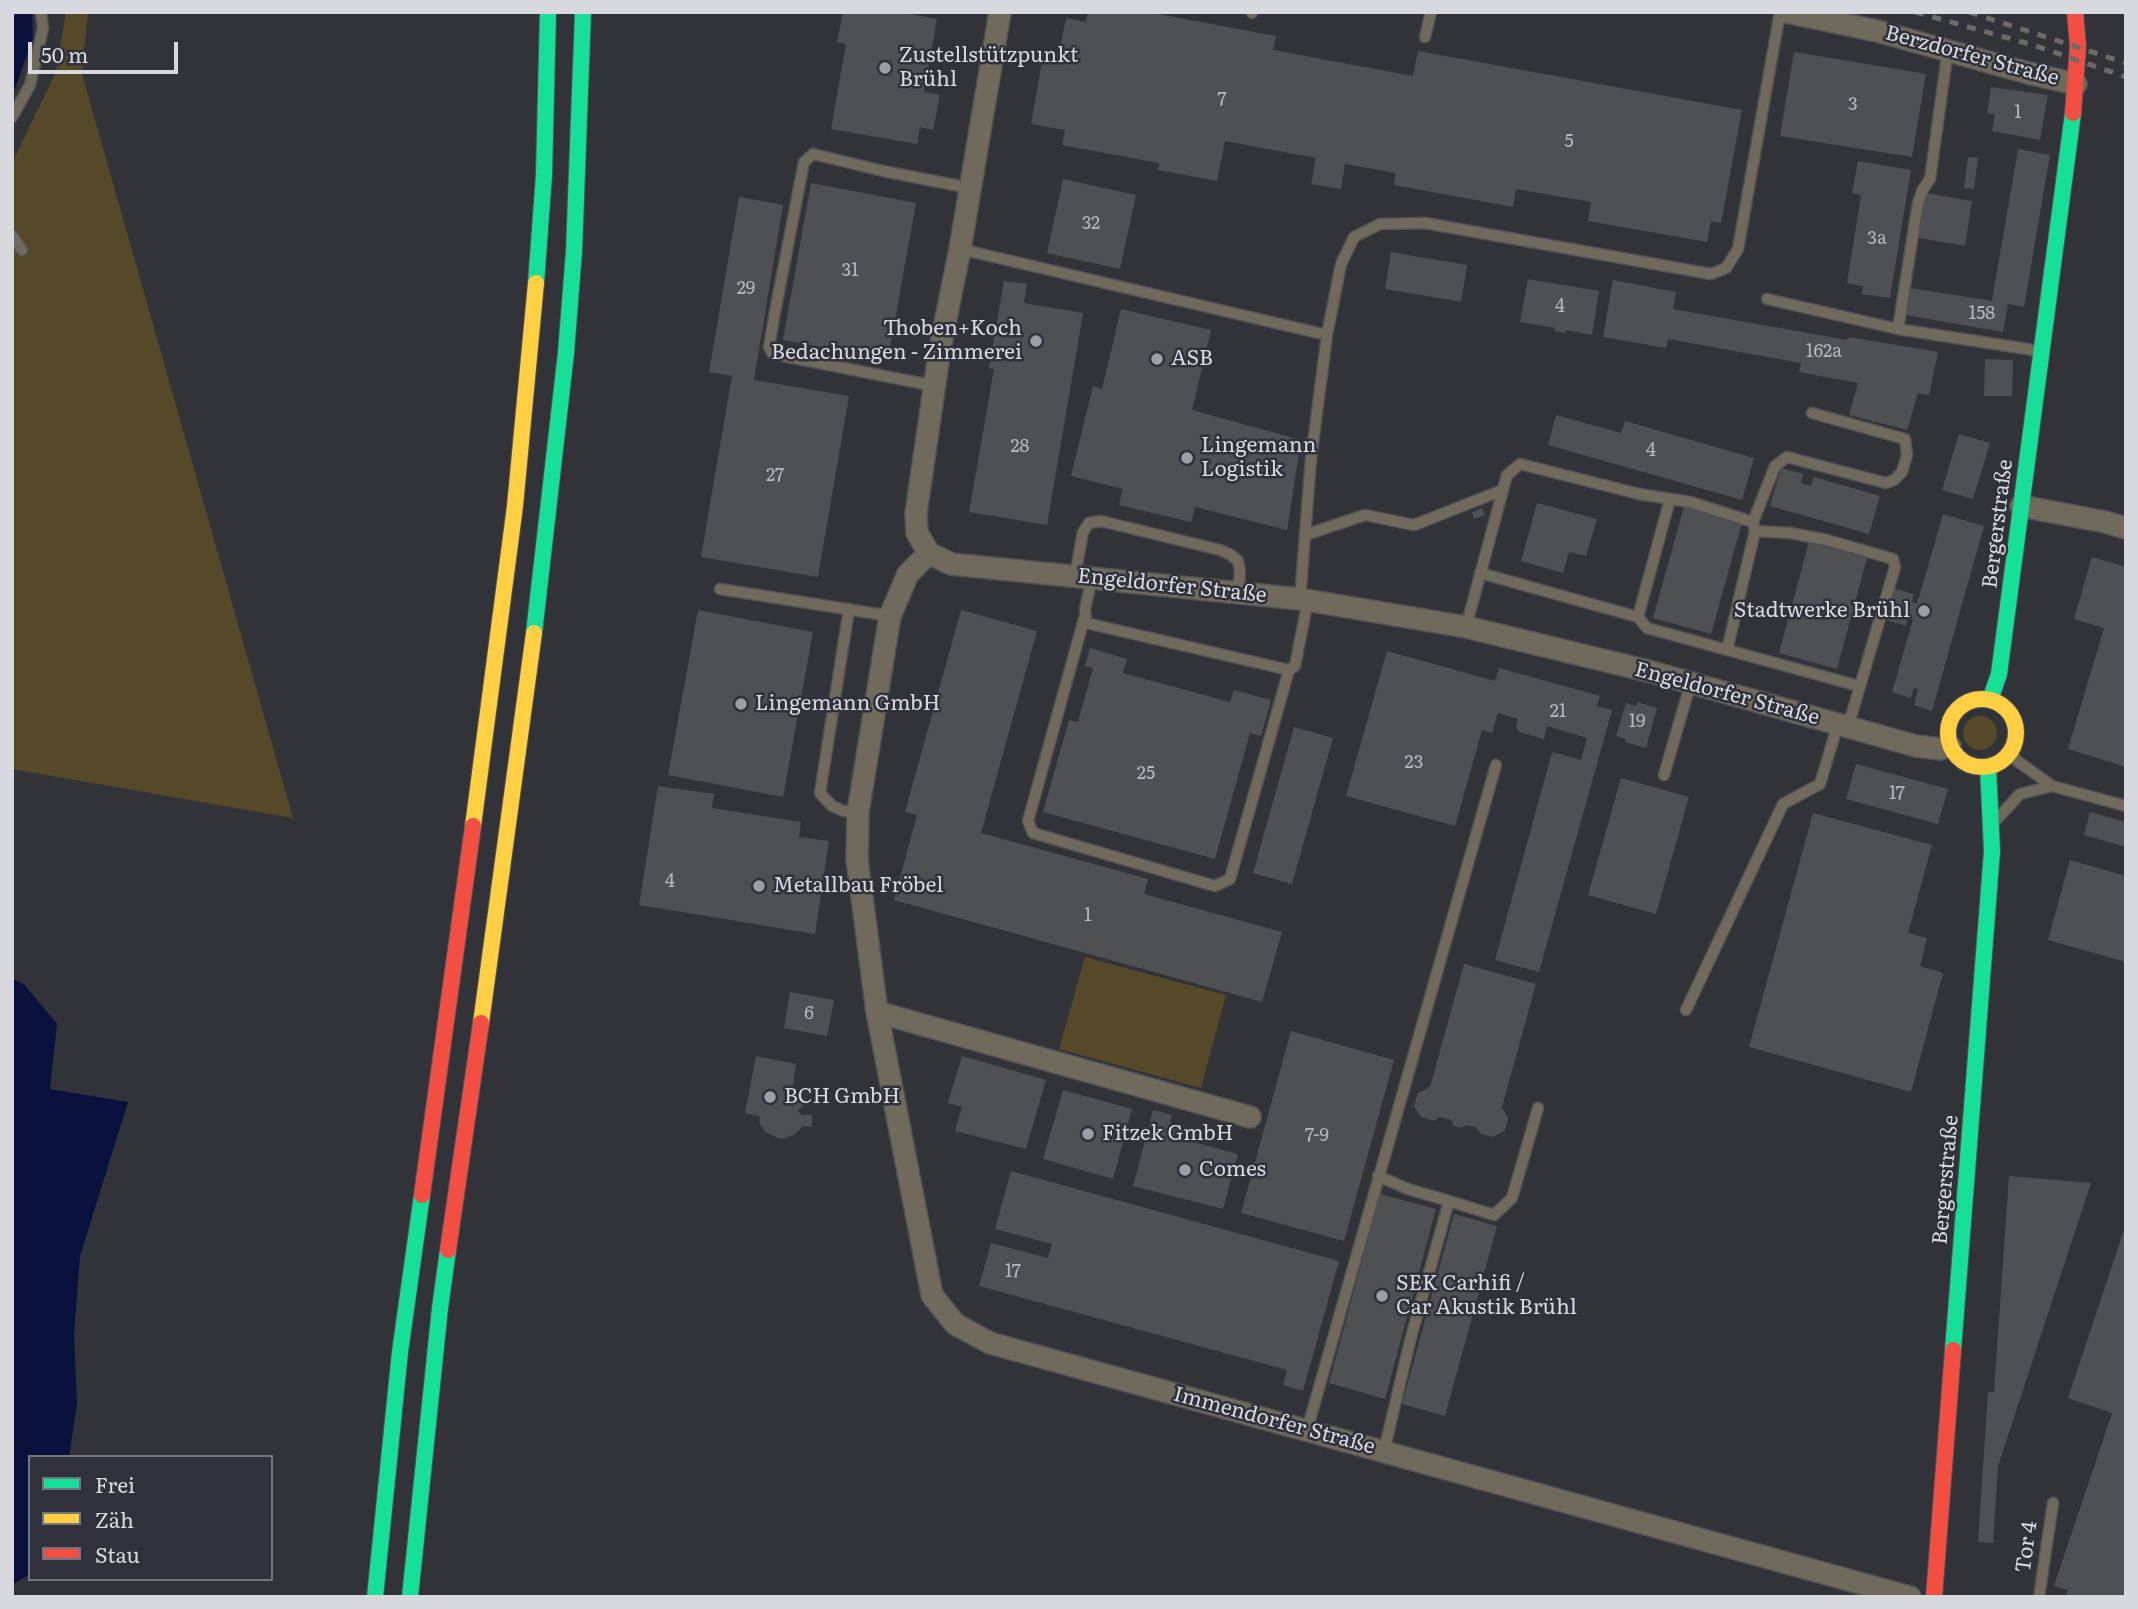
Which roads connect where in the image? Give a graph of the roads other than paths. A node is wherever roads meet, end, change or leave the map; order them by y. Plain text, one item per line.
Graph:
1 (41, 12) edge
2 (548, 12) edge
3 (583, 12) edge
4 (1000, 12) edge
5 (1431, 12) edge
6 (1780, 12) edge
7 (1786, 12) edge
8 (2075, 12) edge
9 (1426, 37) dead end
10 (1948, 49) junction
11 (2076, 84) junction
12 (12, 117) edge
13 (970, 188) junction
14 (12, 235) edge
15 (960, 249) junction
16 (22, 250) dead end
17 (1767, 299) dead end
18 (1898, 329) junction
19 (1327, 335) junction
20 (2043, 352) junction
21 (934, 386) junction
22 (1812, 413) dead end
23 (1503, 490) junction
24 (1670, 499) junction
25 (2021, 506) junction
26 (1754, 527) junction
27 (2126, 528) edge
28 (1305, 535) junction
29 (929, 553) junction
30 (1480, 573) junction
31 (1084, 577) junction
32 (720, 590) dead end
33 (1238, 593) junction
34 (1304, 599) junction
35 (849, 610) junction
36 (890, 616) junction
37 (1638, 617) junction
38 (1084, 620) junction
39 (1466, 627) junction
40 (1727, 650) junction
41 (1289, 670) junction
42 (1691, 682) junction
43 (1859, 686) junction
44 (1990, 700) junction
45 (1843, 726) junction
46 (1950, 746) junction
47 (2011, 751) junction
48 (1496, 765) dead end
49 (1988, 767) junction
50 (1664, 775) dead end
51 (2052, 786) junction
52 (2126, 806) edge
53 (858, 812) junction
54 (1992, 825) junction
55 (1686, 1010) dead end
56 (877, 1012) junction
57 (1538, 1108) dead end
58 (1250, 1117) dead end
59 (1378, 1176) junction
60 (1449, 1201) junction
61 (1307, 1430) junction
62 (1384, 1451) junction
63 (2053, 1503) dead end
64 (375, 1597) edge
65 (410, 1597) edge
66 (1910, 1597) edge
67 (1934, 1597) edge
68 (2039, 1597) edge

1 - 12 lane
2 - 64 main road
3 - 65 main road
4 - 13 street
5 - 9 lane
6 - 19 lane
7 - 10 street, Berzdorfer Straße
8 - 11 main road, Bergerstraße
10 - 11 street, Berzdorfer Straße
10 - 18 lane
11 - 20 main road, Bergerstraße
13 - 15 street
13 - 21 lane
14 - 16 lane
15 - 19 lane
15 - 21 street
17 - 18 lane
18 - 20 lane
19 - 28 lane
20 - 25 main road, Bergerstraße
21 - 29 street
22 - 26 lane
23 - 24 lane
23 - 28 lane
23 - 30 lane
24 - 26 lane
24 - 37 lane
25 - 27 street
25 - 44 main road, Bergerstraße
26 - 40 lane
26 - 43 lane
28 - 34 lane
29 - 31 street, Engeldorfer Straße
29 - 36 street, Immendorfer Straße
30 - 37 lane
30 - 39 lane
31 - 33 street, Engeldorfer Straße
31 - 33 lane
31 - 38 lane
32 - 35 lane
33 - 34 street, Engeldorfer Straße
34 - 39 street, Engeldorfer Straße
34 - 41 lane
35 - 36 lane
35 - 53 lane
36 - 53 street, Immendorfer Straße
37 - 40 lane
38 - 41 lane
38 - 41 lane
39 - 42 street, Engeldorfer Straße
40 - 43 lane
42 - 45 street, Engeldorfer Straße
42 - 50 lane
43 - 45 lane
44 - 46 main road
44 - 47 main road
45 - 46 street, Engeldorfer Straße
45 - 55 lane
46 - 49 main road
47 - 49 main road
47 - 51 lane
48 - 59 lane
49 - 54 main road, Bergerstraße
51 - 52 lane
51 - 54 lane
53 - 56 street, Immendorfer Straße
54 - 67 main road, Bergerstraße
56 - 58 street
56 - 61 street, Immendorfer Straße
57 - 60 lane
59 - 60 lane
59 - 61 lane
60 - 62 lane
61 - 62 street, Immendorfer Straße
62 - 66 street, Immendorfer Straße
63 - 68 lane, Tor 4

